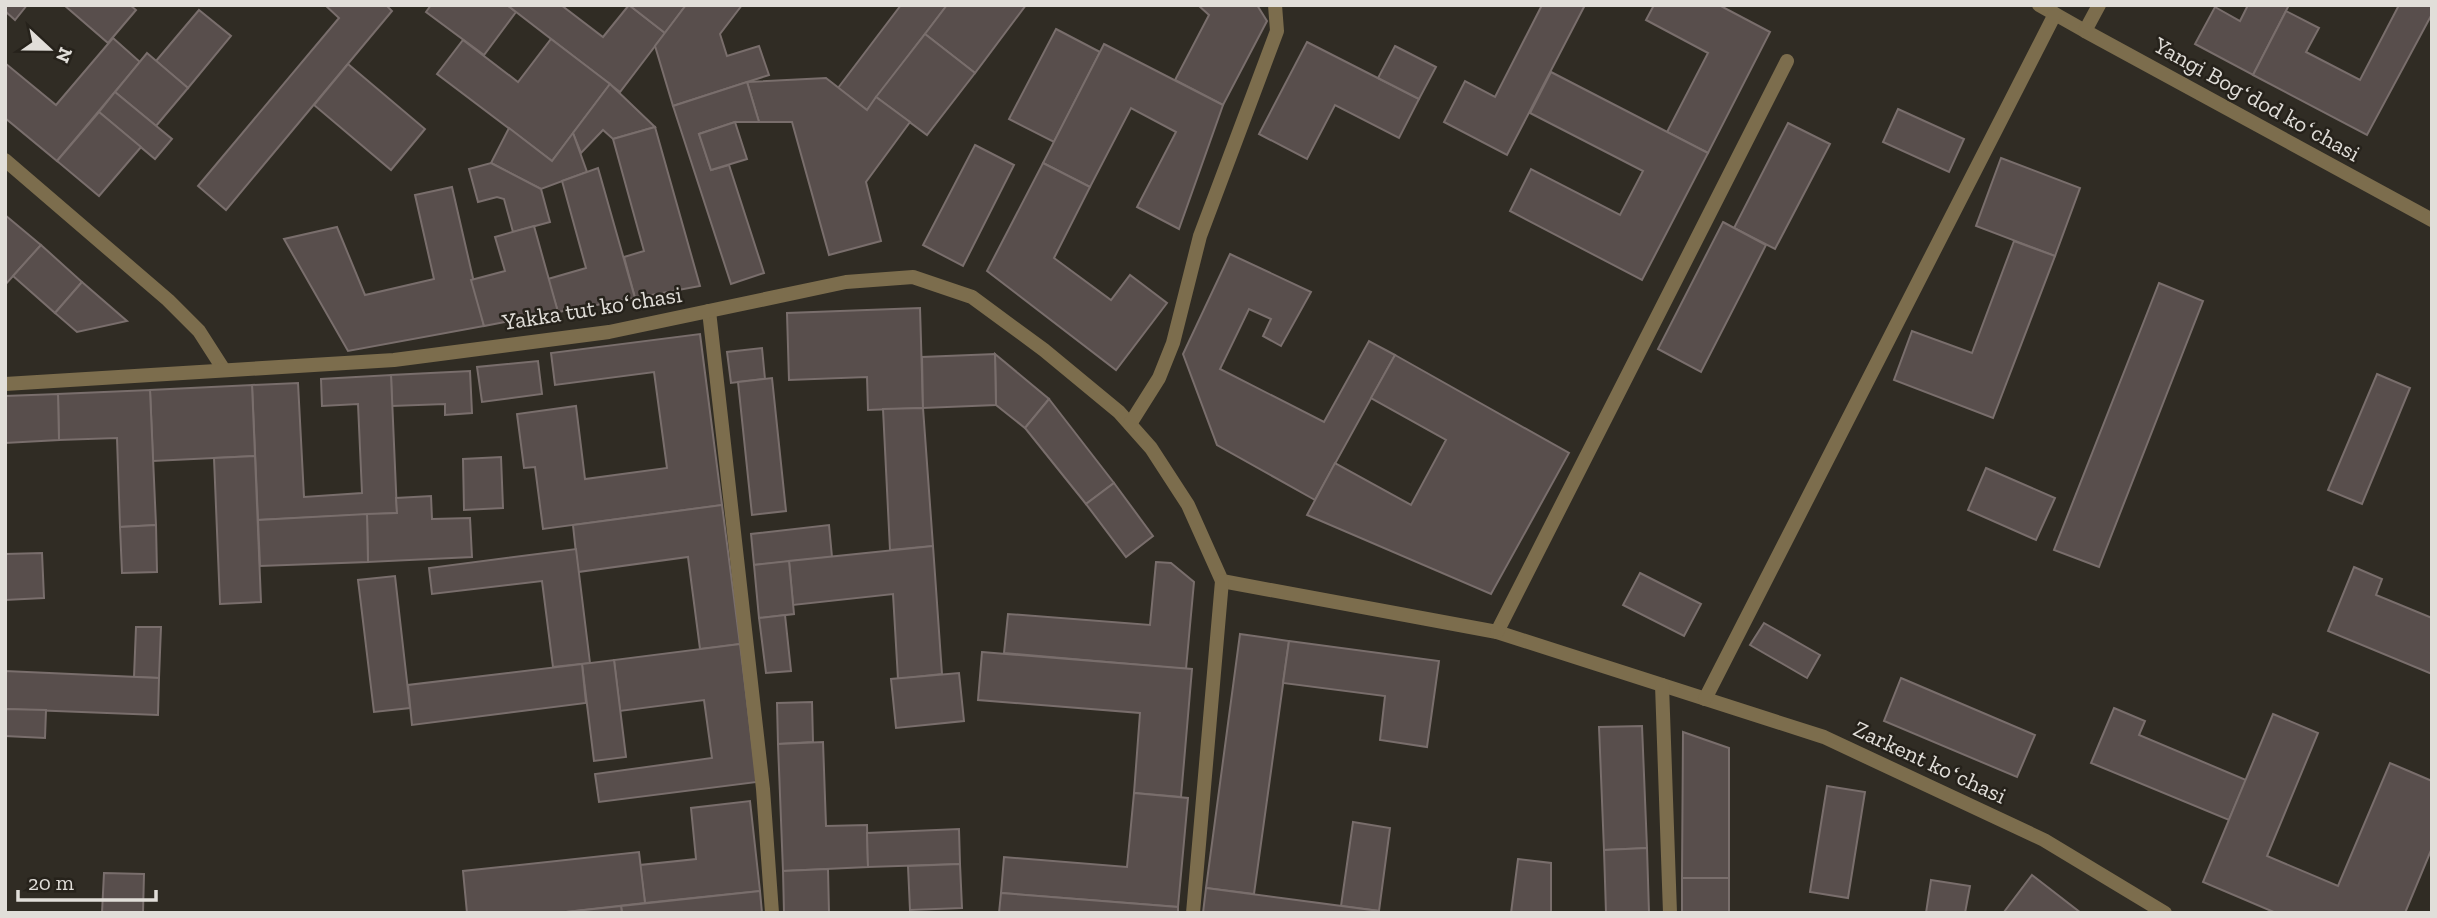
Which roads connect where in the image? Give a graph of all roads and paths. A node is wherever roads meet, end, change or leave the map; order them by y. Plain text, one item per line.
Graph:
1 (1275, 5) edge
2 (2039, 5) edge
3 (2099, 5) edge
4 (2056, 15) junction
5 (2085, 31) junction
6 (1787, 61) dead end
7 (5, 160) edge
8 (2432, 220) edge
9 (709, 311) junction
10 (224, 370) junction
11 (5, 384) edge
12 (1130, 424) junction
13 (1222, 580) junction
14 (1497, 632) junction
15 (1662, 685) junction
16 (1704, 699) junction
17 (772, 913) edge
18 (1194, 913) edge
19 (1670, 913) edge
20 (2165, 913) edge

1 - 12 street
2 - 4 street, Yangi Bogʻdod koʻchasi
3 - 5 street
4 - 5 street, Yangi Bogʻdod koʻchasi
4 - 16 street
5 - 8 street, Yangi Bogʻdod koʻchasi
6 - 14 street
7 - 10 street
9 - 10 street, Yakka tut koʻchasi
9 - 12 street
9 - 17 street, Yakka tut koʻchasi
10 - 11 street, Yakka tut koʻchasi
12 - 13 street
13 - 14 street, Zarkent koʻchasi
13 - 18 street
14 - 15 street, Zarkent koʻchasi
15 - 16 street, Zarkent koʻchasi
15 - 19 street
16 - 20 street, Zarkent koʻchasi

